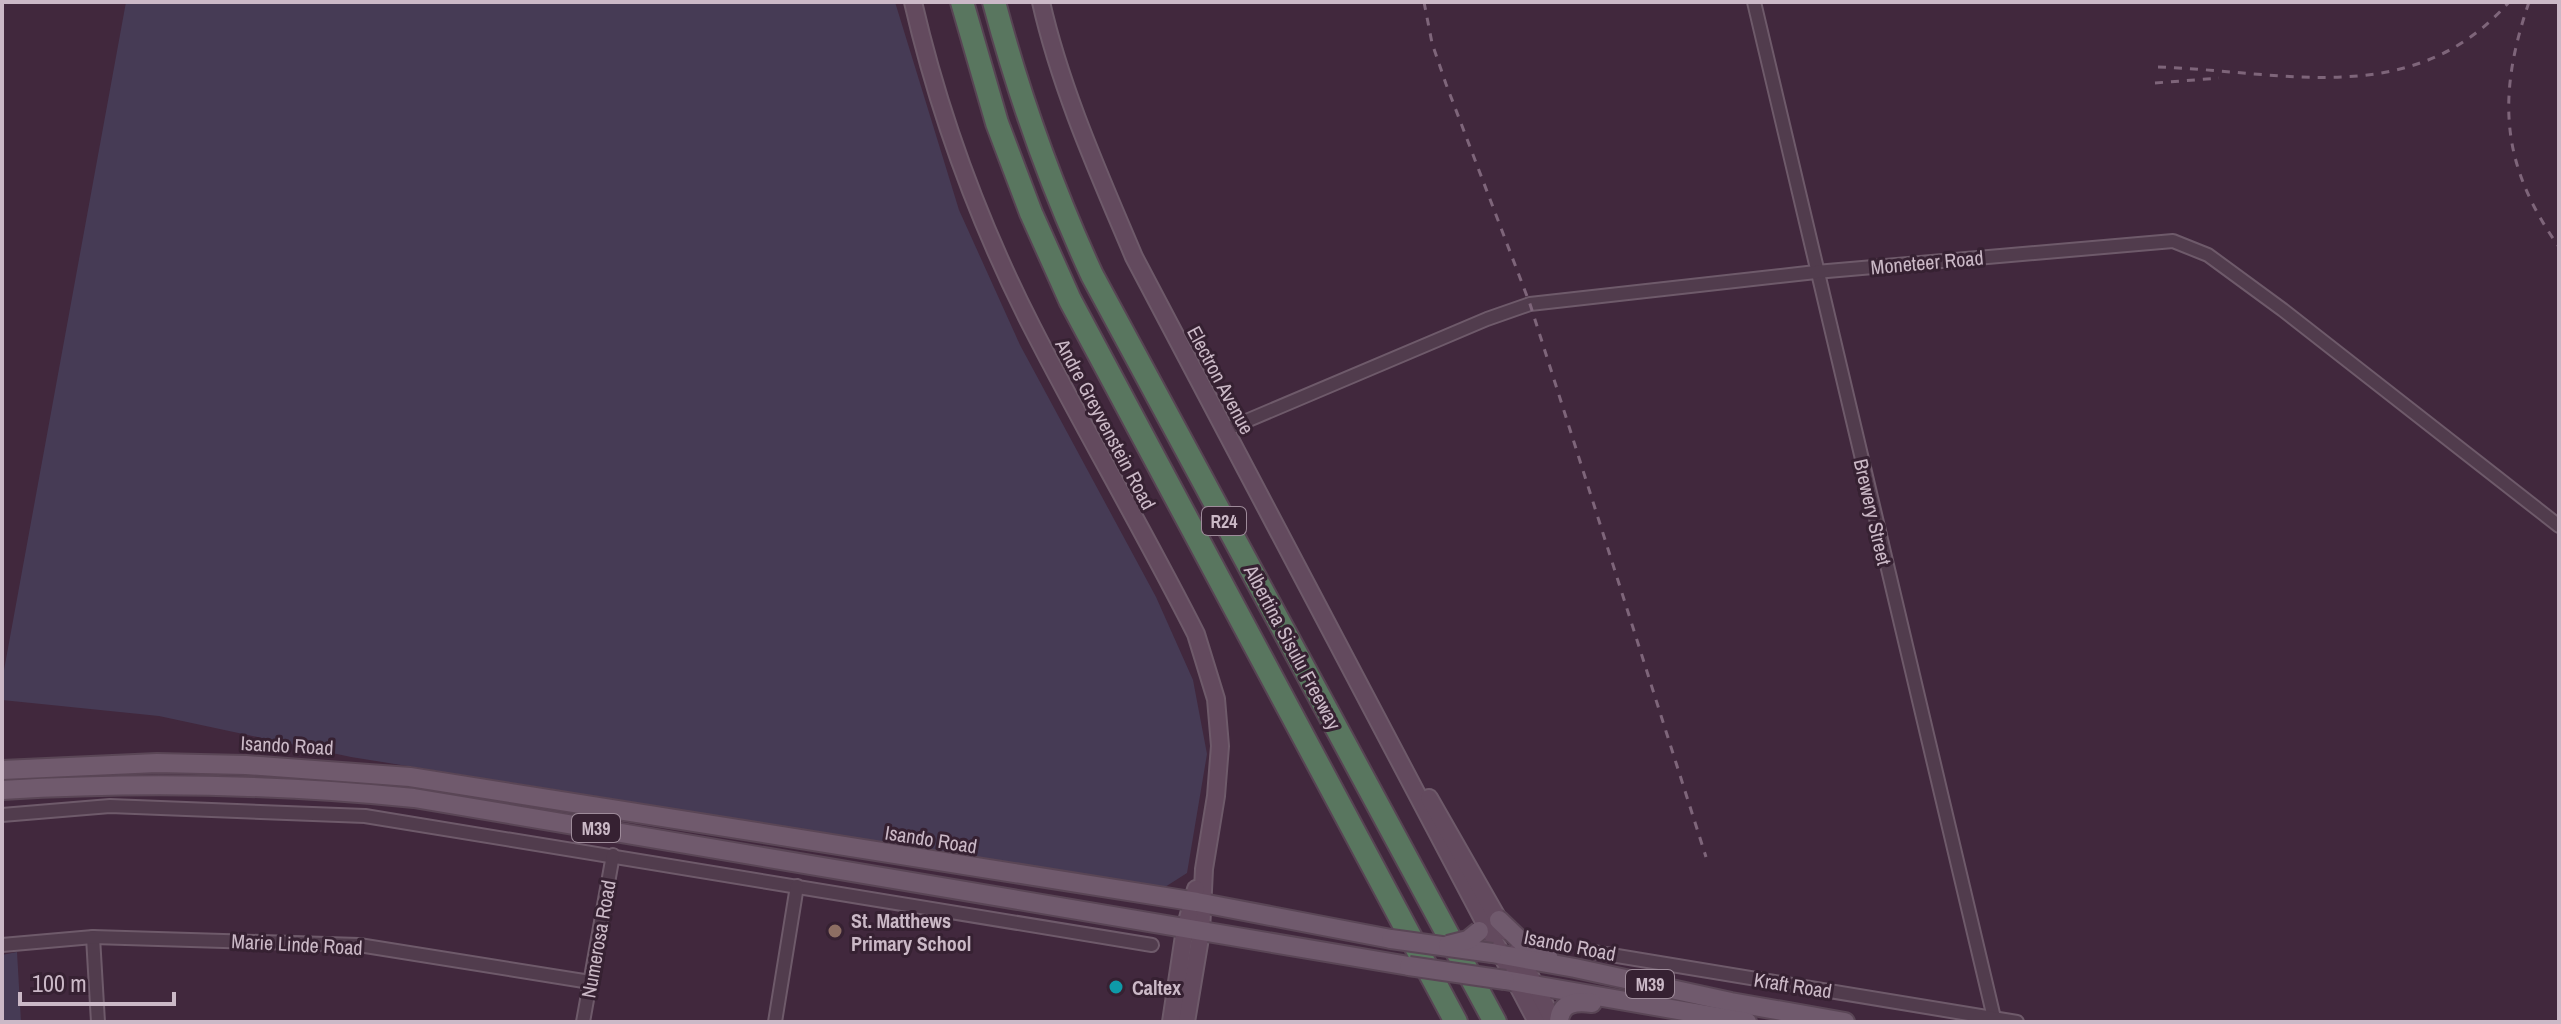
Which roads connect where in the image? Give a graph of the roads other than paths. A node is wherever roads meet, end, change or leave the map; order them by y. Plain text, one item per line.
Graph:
1 (913, 2) edge
2 (962, 2) edge
3 (994, 2) edge
4 (1041, 2) edge
5 (1754, 2) edge
6 (1816, 272) junction
7 (1225, 430) junction
8 (2559, 526) edge
9 (2, 770) edge
10 (2, 790) edge
11 (2, 815) edge
12 (613, 855) junction
13 (797, 886) junction
14 (1197, 903) junction
15 (1488, 924) junction
16 (1193, 931) junction
17 (93, 937) junction
18 (2, 945) edge
19 (1152, 945) dead end
20 (1442, 946) junction
21 (1593, 952) dead end
22 (1504, 955) junction
23 (1575, 968) junction
24 (590, 982) junction
25 (1518, 983) junction
26 (1622, 1001) junction
27 (1994, 1020) edge
28 (98, 1022) edge
29 (583, 1022) edge
30 (775, 1022) edge
31 (1171, 1022) edge
32 (1186, 1022) edge
33 (1456, 1022) edge
34 (1495, 1022) edge
35 (1537, 1022) edge
36 (1556, 1022) edge
37 (1747, 1022) edge
38 (1845, 1022) edge
39 (2017, 1022) edge

1 - 14 main road, Andre Greyvenstein Road
2 - 33 highway, Albertina Sisulu Freeway / R24
3 - 34 highway, Albertina Sisulu Freeway / R24
4 - 7 main road, Electron Avenue
5 - 6 street, Brewery Street
6 - 7 street, Moneteer Road
6 - 8 street, Moneteer Road
6 - 27 street, Brewery Street
7 - 15 main road, Electron Avenue
9 - 14 main road, Isando Road / M39
10 - 16 main road, M39
11 - 12 street
12 - 13 street
12 - 24 street, Numerosa Road
13 - 19 street
13 - 30 street
14 - 16 main road, Andre Greyvenstein Road
14 - 20 main road, Isando Road / M39, bridge
15 - 20 main road, bridge
15 - 22 main road, Electron Avenue
15 - 23 main road
16 - 25 main road, M39, bridge
16 - 31 main road
16 - 32 main road
17 - 18 street, Marie Linde Road
17 - 24 street, Marie Linde Road
17 - 28 street
20 - 22 main road, Isando Road / M39, bridge
21 - 27 street, Kraft Road
22 - 23 main road, Isando Road / M39
22 - 25 main road, Electron Avenue
23 - 38 main road, Isando Road / M39
24 - 29 street, Numerosa Road
25 - 26 main road, M39
25 - 35 main road, Electron Avenue
25 - 36 main road, Electron Avenue
26 - 36 main road
26 - 37 main road, M39
27 - 39 street

